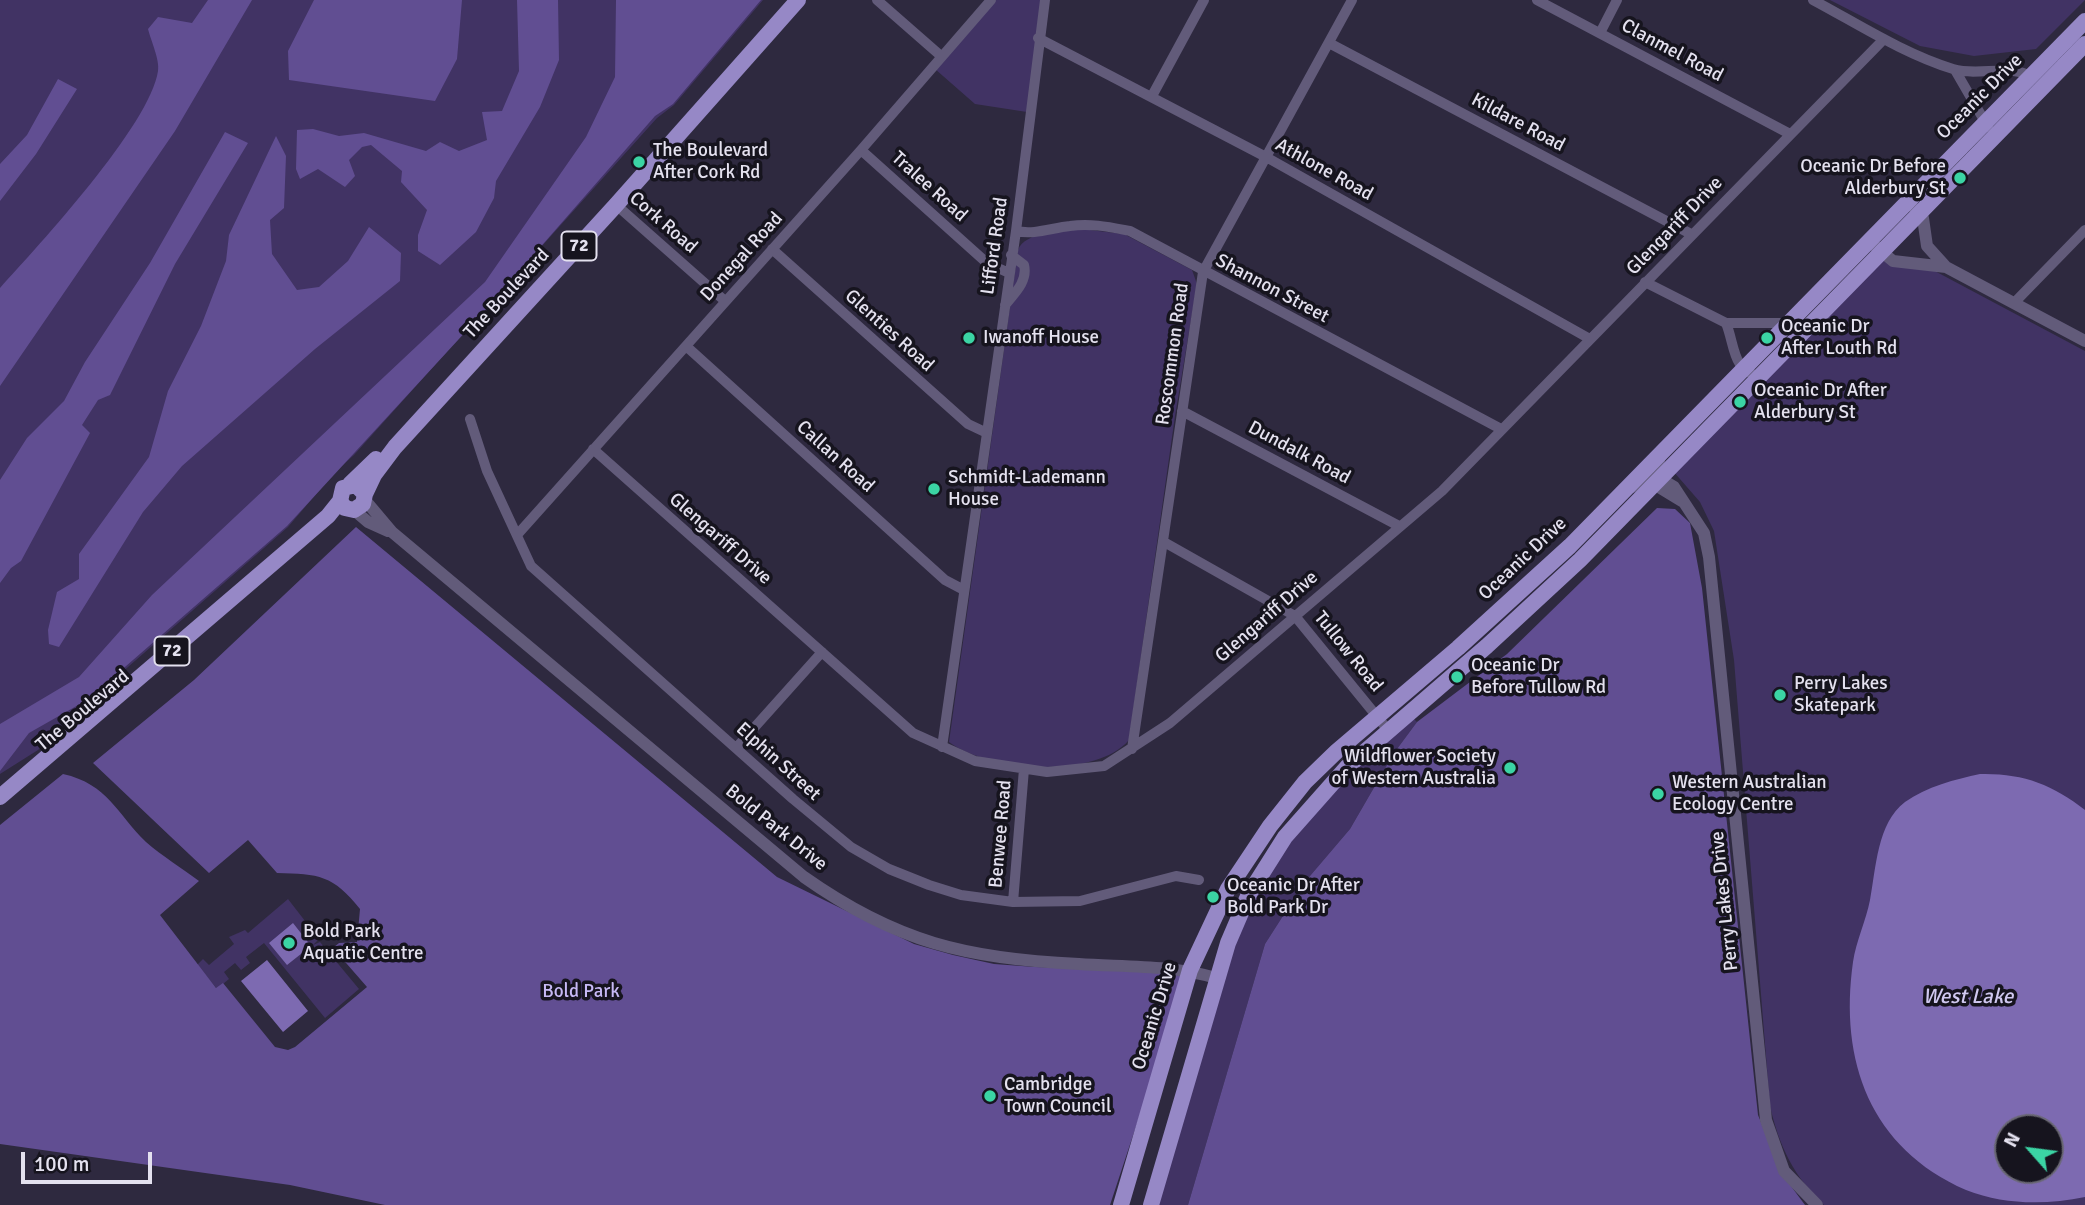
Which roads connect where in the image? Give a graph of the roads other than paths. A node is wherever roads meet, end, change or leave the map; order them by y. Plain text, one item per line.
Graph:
1 (787, 0) edge
2 (798, 0) edge
3 (877, 0) edge
4 (990, 0) edge
5 (1045, 0) edge
6 (1204, 0) edge
7 (1352, 0) edge
8 (1537, 0) edge
9 (1617, 0) edge
10 (1813, 0) edge
11 (2085, 21) edge
12 (1600, 33) junction
13 (1038, 38) junction
14 (1884, 39) junction
15 (1329, 43) junction
16 (2085, 44) edge
17 (941, 56) junction
18 (1955, 70) junction
19 (2036, 81) junction
20 (1152, 96) junction
21 (1983, 123) junction
22 (1790, 134) junction
23 (1996, 135) junction
24 (861, 150) junction
25 (1266, 157) junction
26 (613, 203) junction
27 (1904, 204) junction
28 (1919, 213) junction
29 (2085, 230) edge
30 (1016, 231) junction
31 (1691, 234) junction
32 (1871, 238) junction
33 (772, 249) junction
34 (1881, 252) junction
35 (1011, 256) junction
36 (1946, 267) junction
37 (1203, 272) junction
38 (1009, 273) junction
39 (1644, 282) junction
40 (725, 301) junction
41 (2014, 303) junction
42 (1004, 306) junction
43 (1726, 323) junction
44 (1784, 328) junction
45 (1590, 339) junction
46 (2085, 341) edge
47 (1792, 343) junction
48 (686, 346) junction
49 (1743, 370) junction
50 (1760, 376) junction
51 (1182, 411) junction
52 (470, 419) dead end
53 (1501, 429) junction
54 (987, 433) junction
55 (593, 449) junction
56 (1661, 452) junction
57 (1659, 478) junction
58 (1617, 497) junction
59 (355, 503) junction
60 (1399, 526) junction
61 (517, 534) junction
62 (1164, 542) junction
63 (964, 590) junction
64 (1295, 616) junction
65 (822, 652) junction
66 (1377, 716) junction
67 (1388, 730) junction
68 (942, 747) junction
69 (736, 748) junction
70 (1132, 749) junction
71 (1024, 769) junction
72 (0, 797) edge
73 (0, 807) edge
74 (1199, 880) dead end
75 (1013, 902) junction
76 (1190, 970) junction
77 (1216, 978) junction
78 (1121, 1205) edge
79 (1151, 1205) edge
80 (1816, 1205) edge

1 - 26 main road, The Boulevard / 72
2 - 26 main road, The Boulevard / 72
3 - 17 street
4 - 17 street, Donegal Road
5 - 13 street, Lifford Road
6 - 20 street
7 - 15 street, Roscommon Road
8 - 12 street, Clanmel Road
9 - 12 street
10 - 14 street
11 - 19 main road, Oceanic Drive
12 - 22 street, Clanmel Road
13 - 20 street, Athlone Road
13 - 30 street, Lifford Road
14 - 18 street
14 - 22 street, Glengariff Drive
15 - 25 street, Roscommon Road
15 - 31 street, Kildare Road
16 - 19 main road, Oceanic Drive
17 - 24 street, Donegal Road
18 - 19 street
18 - 21 street
19 - 21 main road, Oceanic Drive
19 - 23 main road, Oceanic Drive
20 - 25 street, Athlone Road
21 - 23 street
21 - 27 main road, Oceanic Drive
22 - 31 street, Glengariff Drive
23 - 28 main road, Oceanic Drive
24 - 33 street, Donegal Road
24 - 38 street, Tralee Road
25 - 37 street, Roscommon Road
25 - 45 street, Athlone Road
26 - 40 street, Cork Road
26 - 59 main road, The Boulevard / 72
26 - 59 main road, The Boulevard / 72
27 - 28 street
27 - 32 main road, Oceanic Drive
28 - 34 main road, Oceanic Drive
28 - 36 street
29 - 41 street
30 - 35 street, Lifford Road
30 - 37 street, Shannon Street
31 - 39 street, Glengariff Drive
32 - 34 street
32 - 44 main road, Oceanic Drive
33 - 40 street, Donegal Road
33 - 54 street, Glenties Road
34 - 36 street
34 - 47 main road, Oceanic Drive
35 - 38 street, Lifford Road
35 - 42 street
36 - 41 street
37 - 51 street, Roscommon Road
37 - 53 street, Shannon Street
38 - 42 street, Lifford Road
39 - 43 street
39 - 45 street, Glengariff Drive
40 - 48 street, Donegal Road
41 - 46 street
42 - 54 street, Lifford Road
43 - 44 street
43 - 49 street
44 - 47 street
44 - 49 main road, Oceanic Drive
45 - 53 street, Glengariff Drive
47 - 50 main road, Oceanic Drive
48 - 55 street, Donegal Road
48 - 63 street, Callan Road
49 - 50 street
49 - 56 main road, Oceanic Drive
50 - 57 main road, Oceanic Drive
51 - 60 street, Dundalk Road
51 - 62 street, Roscommon Road
52 - 61 street, Elphin Street
53 - 60 street, Glengariff Drive
54 - 63 street, Lifford Road
55 - 61 street, Donegal Road
55 - 65 street, Glengariff Drive
56 - 57 street
56 - 58 main road, Oceanic Drive
57 - 58 street
57 - 67 main road, Oceanic Drive
57 - 80 street, Perry Lakes Drive
58 - 66 main road, Oceanic Drive
59 - 72 main road, The Boulevard / 72
59 - 73 main road, The Boulevard / 72
59 - 76 street, Bold Park Drive
60 - 64 street, Glengariff Drive
61 - 69 street, Elphin Street
62 - 64 street, Tullow Road
62 - 70 street, Roscommon Road
63 - 68 street, Lifford Road
64 - 66 street, Tullow Road
64 - 70 street, Glengariff Drive
65 - 68 street, Glengariff Drive
65 - 69 street
66 - 67 street, Tullow Road
66 - 76 main road, Oceanic Drive
67 - 77 main road, Oceanic Drive
68 - 71 street, Glengariff Drive
69 - 75 street, Elphin Street
70 - 71 street, Glengariff Drive
71 - 75 street, Benwee Road
74 - 75 street, Elphin Street
76 - 77 street, Bold Park Drive
76 - 78 main road, Oceanic Drive
77 - 79 main road, Oceanic Drive

